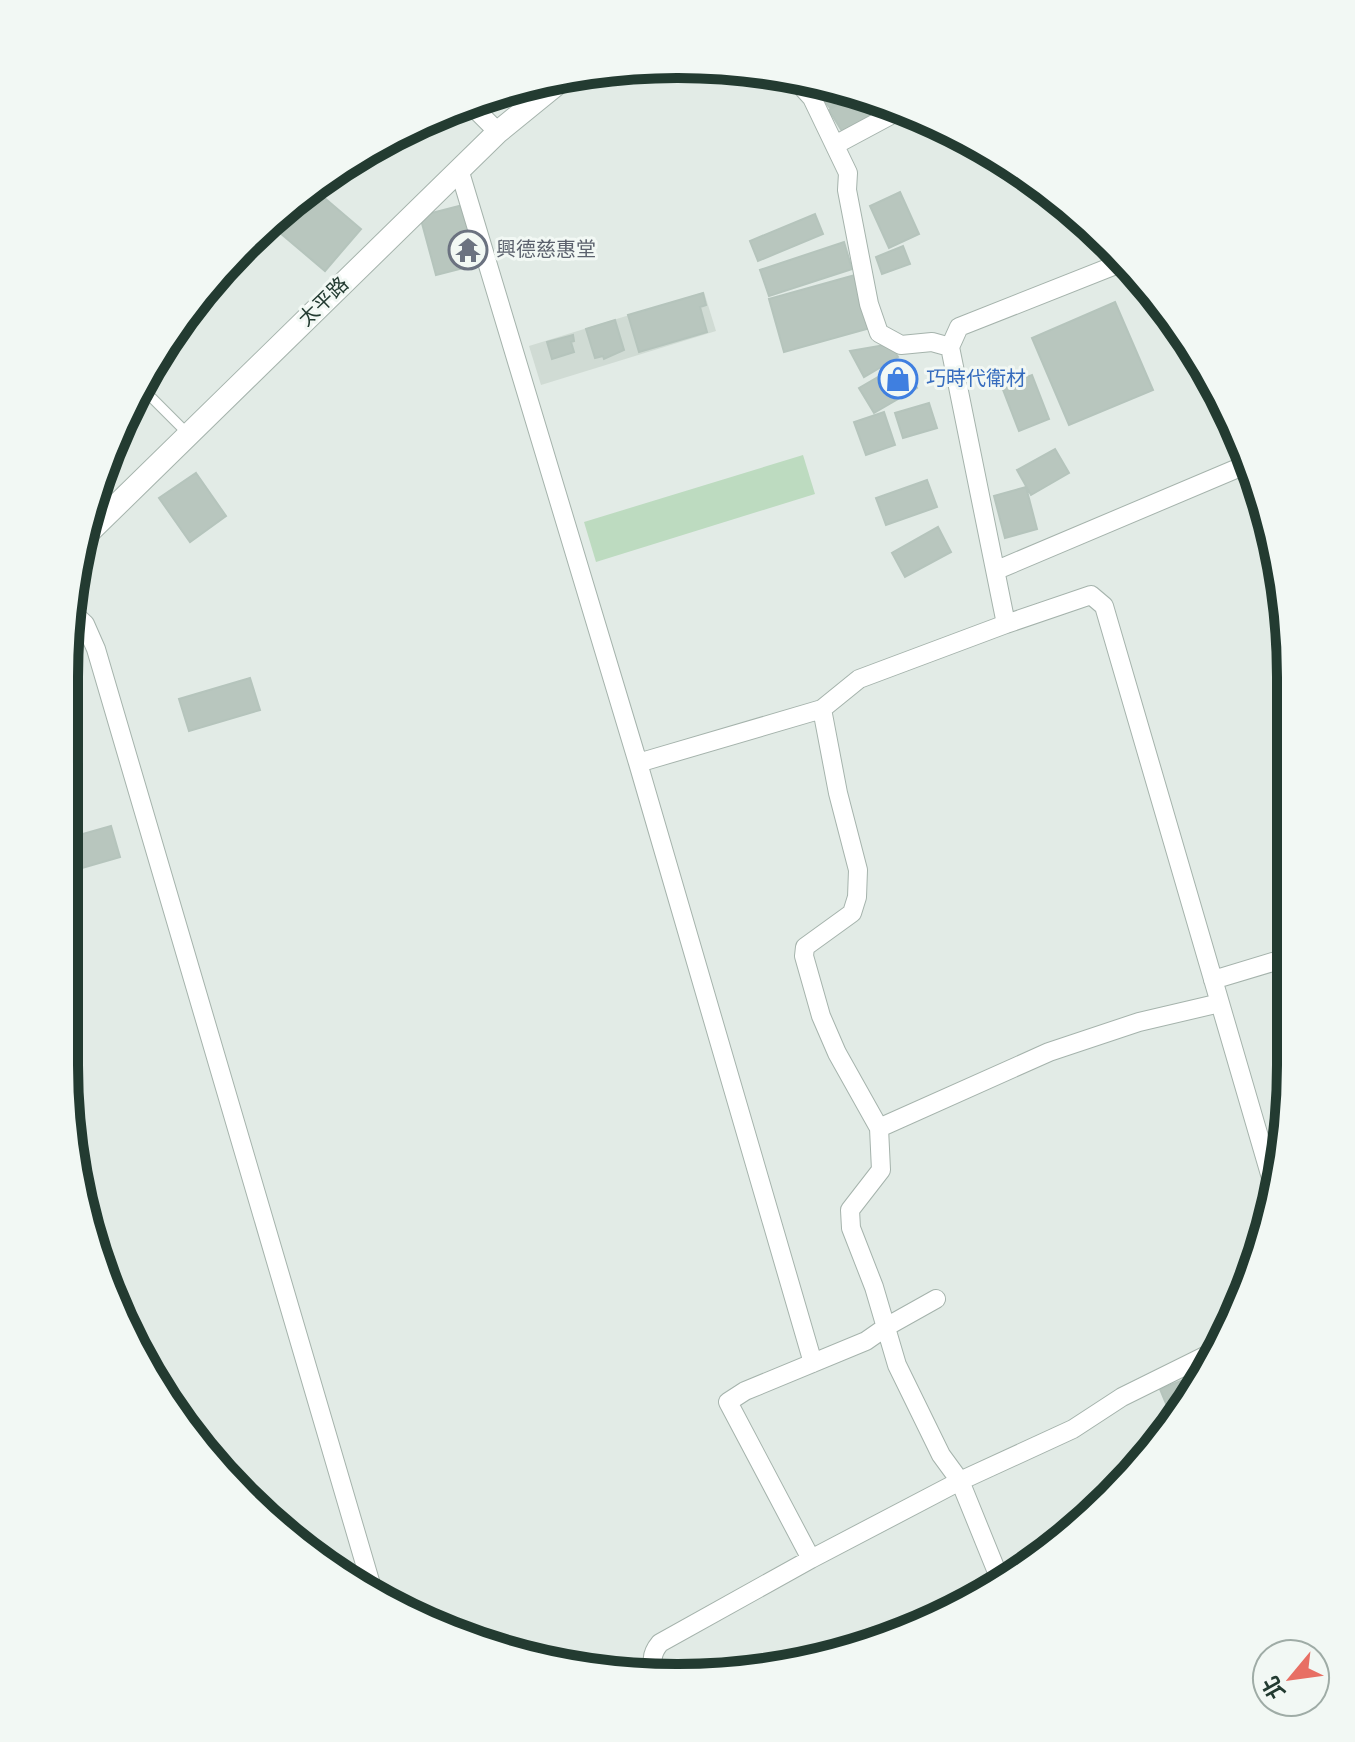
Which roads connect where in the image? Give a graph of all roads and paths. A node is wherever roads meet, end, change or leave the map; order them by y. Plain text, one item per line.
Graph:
1 (546, 93) edge
2 (807, 93) edge
3 (478, 112) edge
4 (888, 117) edge
5 (498, 132) junction
6 (835, 145) junction
7 (459, 169) junction
8 (1113, 266) edge
9 (950, 347) junction
10 (149, 395) edge
11 (189, 435) junction
12 (1239, 468) edge
13 (98, 524) edge
14 (997, 570) junction
15 (81, 620) edge
16 (1006, 624) junction
17 (822, 709) junction
18 (638, 763) junction
19 (1277, 961) edge
20 (1214, 980) junction
21 (1220, 1003) junction
22 (879, 1128) junction
23 (1268, 1166) edge
24 (936, 1299) dead end
25 (886, 1327) junction
26 (1200, 1358) edge
27 (813, 1363) junction
28 (960, 1481) junction
29 (811, 1559) junction
30 (997, 1572) edge
31 (369, 1579) edge
32 (653, 1663) edge

1 - 5 street, 太平路
2 - 6 street
3 - 5 street
4 - 6 street
5 - 7 street, 太平路
6 - 9 street
7 - 11 street, 太平路
7 - 18 street
8 - 9 street
9 - 14 street
10 - 11 lane
11 - 13 street, 太平路
12 - 14 street
14 - 16 street
15 - 31 street
16 - 17 street
16 - 20 street
17 - 18 street
17 - 22 street
18 - 27 street
19 - 20 street
20 - 21 street
21 - 22 street
21 - 23 street
22 - 25 street
24 - 25 street
25 - 27 street
25 - 28 street
26 - 28 street
27 - 29 street
28 - 29 street
28 - 30 street
29 - 32 street

